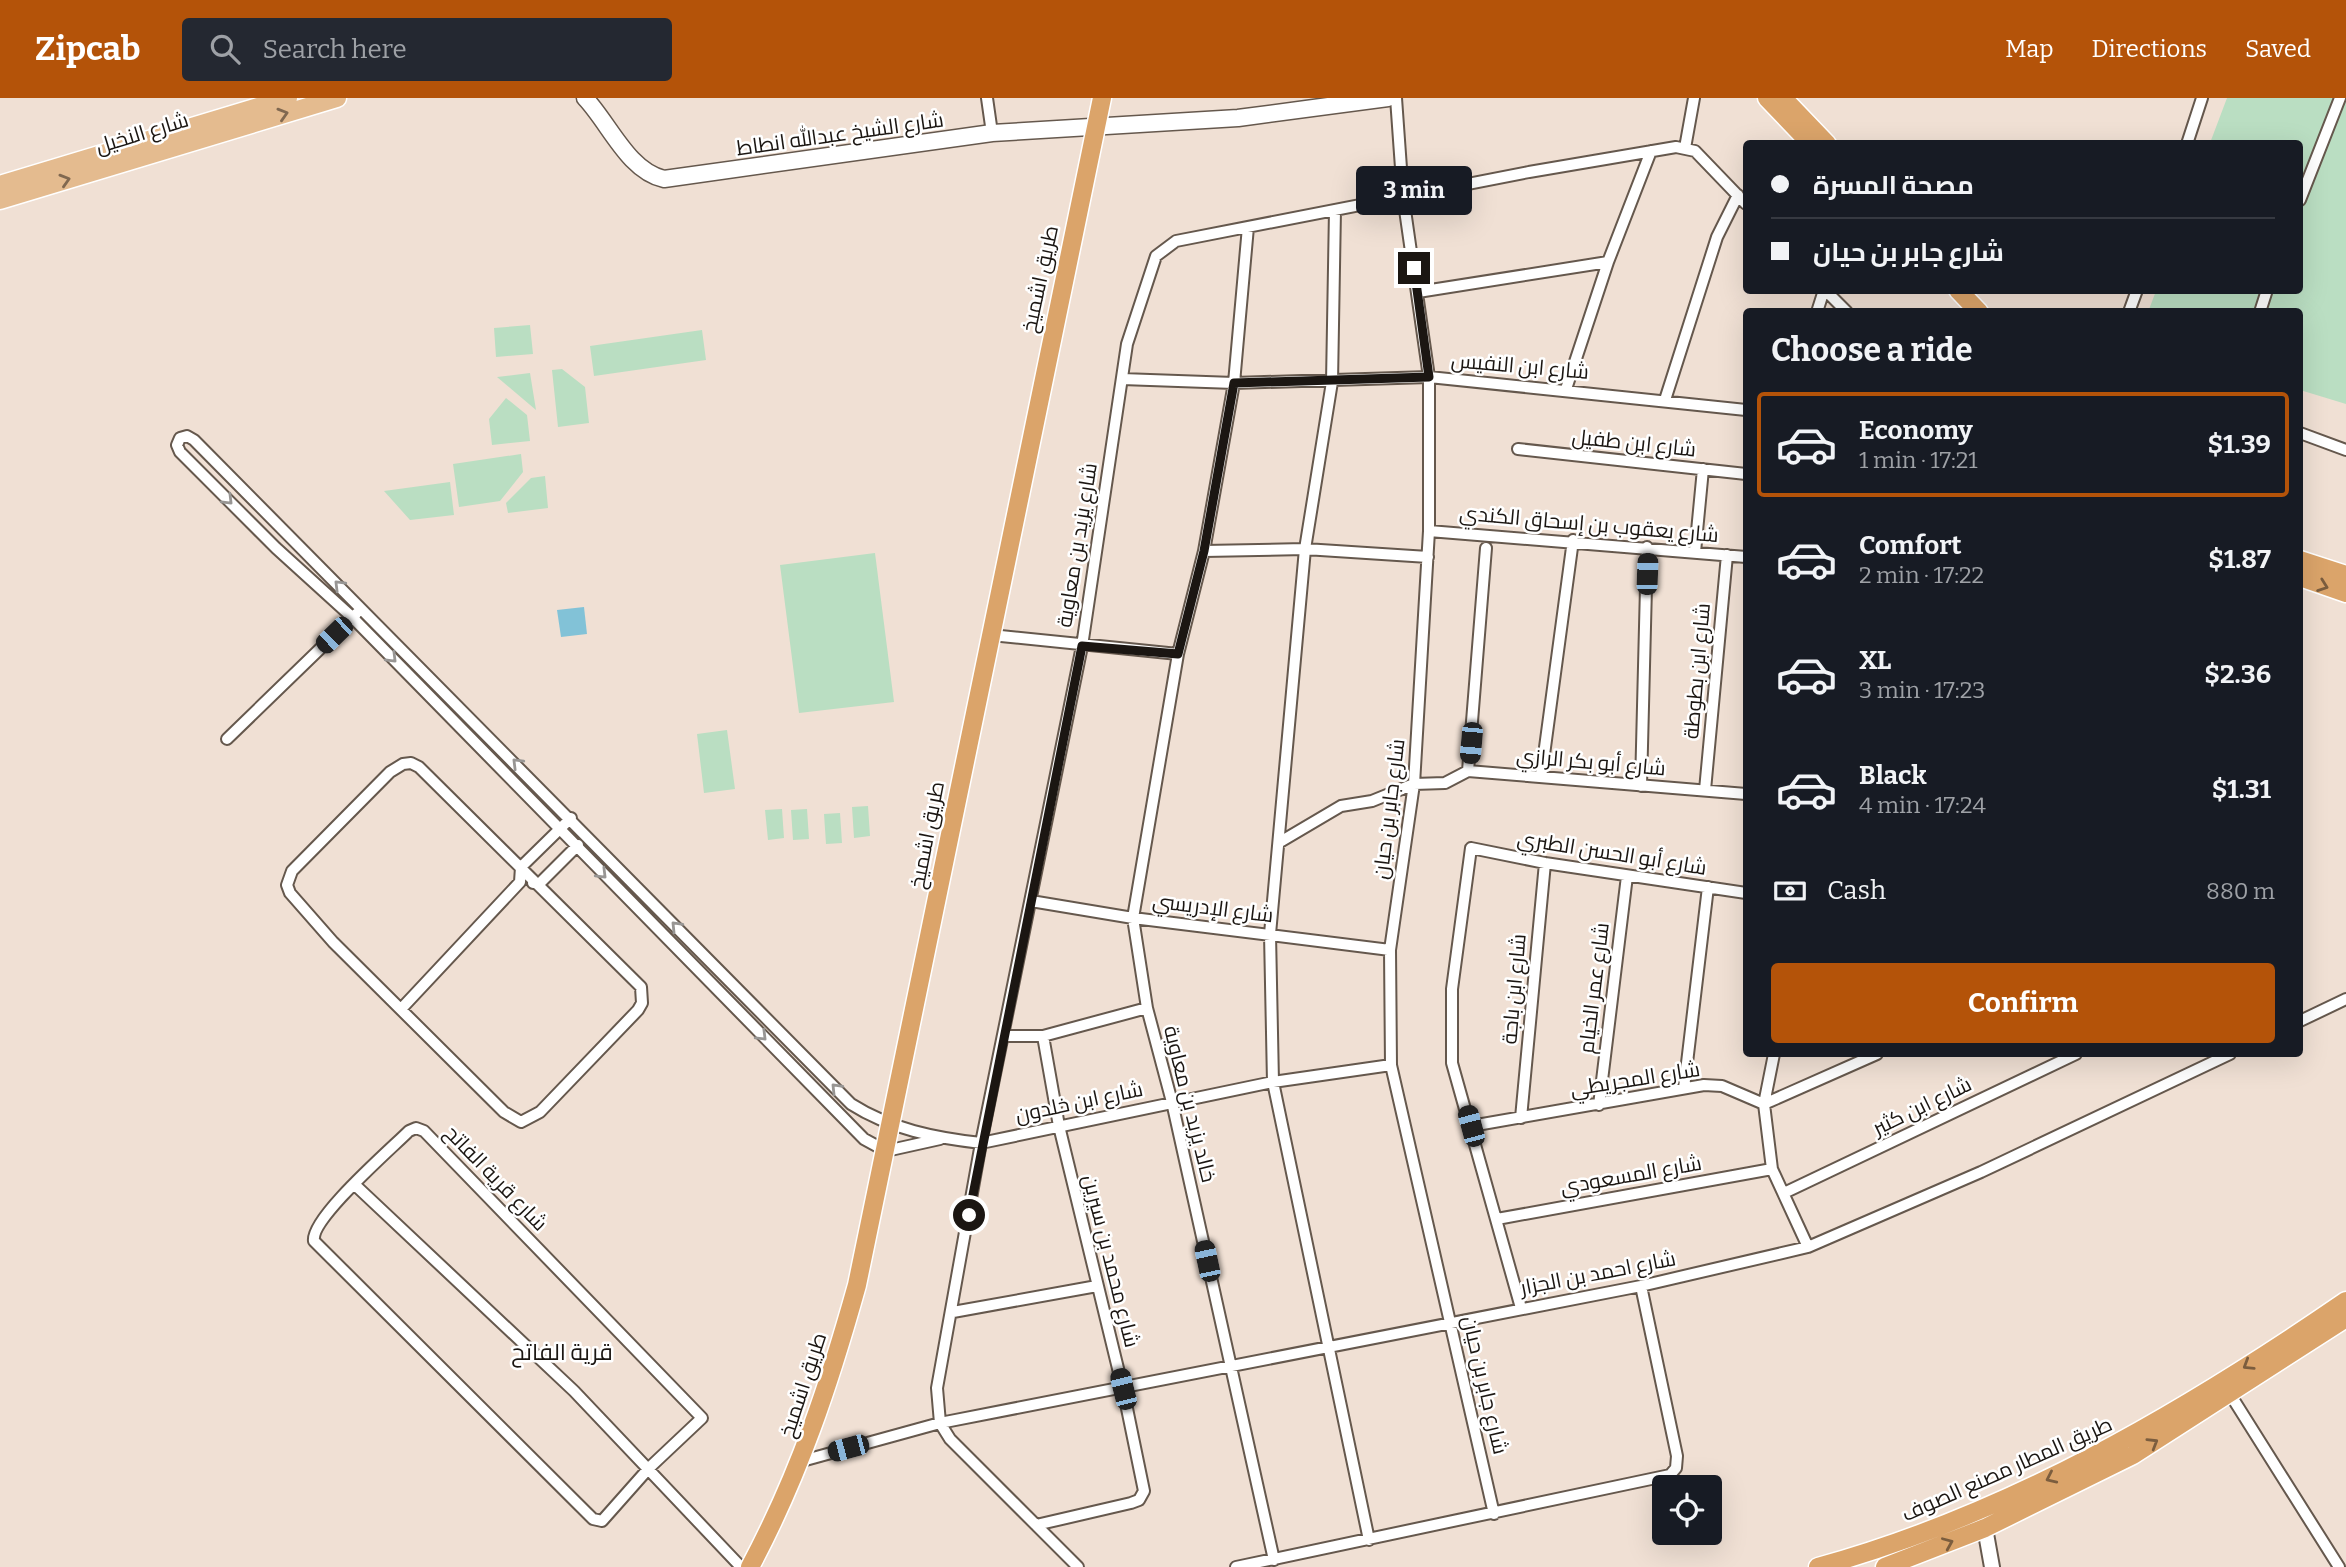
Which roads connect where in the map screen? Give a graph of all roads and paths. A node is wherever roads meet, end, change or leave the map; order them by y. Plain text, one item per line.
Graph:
1 (288, 98) edge
2 (337, 98) edge
3 (585, 98) edge
4 (987, 98) edge
5 (1102, 98) edge
6 (1388, 98) edge
7 (1396, 98) edge
8 (1694, 98) edge
9 (1767, 98) edge
10 (1783, 98) edge
11 (2202, 98) edge
12 (2340, 98) edge
13 (1096, 125) junction
14 (992, 133) junction
15 (1807, 140) edge
16 (1823, 140) edge
17 (2188, 140) edge
18 (1685, 148) junction
19 (1651, 151) junction
20 (0, 185) edge
21 (2303, 192) edge
22 (1738, 195) junction
23 (1403, 196) junction
24 (0, 200) edge
25 (1743, 201) edge
26 (1335, 210) junction
27 (1248, 227) junction
28 (1608, 262) junction
29 (1418, 292) junction
30 (1828, 294) edge
31 (1962, 294) edge
32 (1977, 294) edge
33 (1843, 308) edge
34 (1975, 308) edge
35 (1989, 308) edge
36 (1429, 377) junction
37 (1122, 379) junction
38 (1332, 382) junction
39 (1234, 383) junction
40 (1566, 389) junction
41 (1665, 400) junction
42 (1743, 410) edge
43 (2303, 434) edge
44 (1518, 449) dead end
45 (2346, 450) edge
46 (1703, 469) junction
47 (1743, 474) edge
48 (1429, 531) junction
49 (288, 534) junction
50 (1572, 541) junction
51 (1647, 547) junction
52 (276, 548) junction
53 (1486, 548) dead end
54 (1305, 549) junction
55 (1204, 551) junction
56 (1695, 552) junction
57 (1727, 555) junction
58 (1428, 557) junction
59 (1743, 557) edge
60 (2303, 561) edge
61 (2346, 575) edge
62 (2303, 578) edge
63 (2346, 593) edge
64 (362, 609) junction
65 (352, 617) junction
66 (991, 635) junction
67 (1082, 646) junction
68 (1178, 654) junction
69 (227, 739) dead end
70 (1468, 771) junction
71 (1541, 777) junction
72 (1414, 784) junction
73 (1641, 786) junction
74 (1705, 790) junction
75 (1743, 794) edge
76 (571, 818) junction
77 (559, 831) junction
78 (588, 835) junction
79 (1280, 842) junction
80 (576, 848) junction
81 (1545, 863) junction
82 (521, 867) junction
83 (1627, 876) junction
84 (520, 882) junction
85 (540, 883) junction
86 (1708, 887) junction
87 (1743, 893) edge
88 (1031, 901) junction
89 (1133, 918) junction
90 (1270, 934) junction
91 (1390, 950) junction
92 (2346, 999) edge
93 (402, 1007) junction
94 (1147, 1008) junction
95 (2303, 1020) edge
96 (1043, 1036) junction
97 (1004, 1037) junction
98 (1773, 1057) edge
99 (1870, 1057) edge
100 (2070, 1057) edge
101 (2205, 1059) edge
102 (1391, 1065) junction
103 (1273, 1082) junction
104 (1684, 1088) junction
105 (1172, 1102) junction
106 (1763, 1104) junction
107 (1599, 1105) junction
108 (1521, 1118) junction
109 (892, 1124) junction
110 (1059, 1126) junction
111 (1471, 1126) junction
112 (940, 1139) junction
113 (981, 1143) junction
114 (886, 1151) junction
115 (1772, 1169) junction
116 (355, 1184) junction
117 (1784, 1193) junction
118 (1497, 1219) junction
119 (1808, 1247) junction
120 (1097, 1286) junction
121 (1641, 1286) junction
122 (2346, 1301) edge
123 (1521, 1308) junction
124 (953, 1312) junction
125 (2346, 1318) edge
126 (1451, 1322) junction
127 (2321, 1327) junction
128 (1331, 1348) junction
129 (1230, 1367) junction
130 (1123, 1389) junction
131 (2230, 1394) junction
132 (940, 1423) junction
133 (802, 1461) junction
134 (649, 1468) junction
135 (1494, 1514) junction
136 (1036, 1525) junction
137 (1985, 1528) junction
138 (1369, 1540) junction
139 (1274, 1560) junction
140 (741, 1567) edge
141 (750, 1567) edge
142 (1078, 1567) edge
143 (1236, 1567) edge
144 (1818, 1567) edge
145 (1885, 1567) edge
146 (1992, 1567) edge
147 (2339, 1567) edge

1 - 20 main road, شارع النخيل
24 -> 2 main road, شارع النخيل
3 - 14 main road, شارع الشيخ عبدالله انطاط
4 - 14 street
5 - 13 highway, طريق اشميخ
6 - 13 main road, شارع الشيخ عبدالله انطاط
7 - 23 street, شارع جابر بن حيان
8 - 18 street
9 - 15 highway
10 - 16 highway
11 - 17 street
12 - 21 street
13 - 14 main road, شارع الشيخ عبدالله انطاط
13 - 66 highway, طريق اشميخ
18 - 19 street, شارع يزيد بن معاوية
18 - 22 street
19 - 23 street, شارع يزيد بن معاوية
19 - 28 street
22 - 25 street
22 - 41 street
23 - 26 street, شارع يزيد بن معاوية
23 - 29 street, شارع جابر بن حيان
26 - 27 street, شارع يزيد بن معاوية
26 - 38 street
27 - 37 street, شارع يزيد بن معاوية
27 - 39 street, خالد يزيد بن معاوية
28 - 29 street
28 - 40 street
29 - 36 street, شارع جابر بن حيان
30 - 33 street
31 - 34 highway
32 - 35 highway
36 - 38 street, شارع ابن النفيس
36 - 40 street, شارع ابن النفيس
36 - 48 street, شارع جابر بن حيان
37 - 39 street, شارع ابن النفيس
37 - 67 street, شارع يزيد بن معاوية
38 - 39 street, شارع ابن النفيس
38 - 54 street
39 - 55 street, خالد يزيد بن معاوية
40 - 41 street, شارع ابن النفيس
41 - 42 street, شارع ابن النفيس
43 - 45 street
44 - 46 street, شارع ابن طفيل
46 - 47 street, شارع ابن طفيل
46 - 56 street
48 - 50 street, شارع يعقوب بن إسحاق الكندي
48 - 58 street, شارع جابر بن حيان
49 - 52 street
49 -> 52 street
64 -> 49 street
50 - 51 street, شارع يعقوب بن إسحاق الكندي
50 - 71 street
51 - 56 street, شارع يعقوب بن إسحاق الكندي
51 - 73 street
52 - 65 street
53 - 70 street
54 - 55 street
54 - 58 street
54 - 79 street
55 - 68 street, خالد يزيد بن معاوية
56 - 57 street, شارع يعقوب بن إسحاق الكندي
57 - 59 street, شارع يعقوب بن إسحاق الكندي
57 - 74 street, شارع ابن بطوطة
58 - 72 street, شارع جابر بن حيان
60 - 61 highway
62 -> 63 highway
64 - 65 street
76 -> 64 street
65 - 69 street
65 -> 77 street
66 - 67 street
66 - 109 highway, طريق اشميخ
67 - 68 street
67 - 88 street, شارع يزيد بن معاوية
68 - 89 street, خالد يزيد بن معاوية
70 - 71 street, شارع أبو بكر الرازي
70 - 72 street, شارع أبو بكر الرازي
71 - 73 street, شارع أبو بكر الرازي
72 - 79 street, شارع أبو بكر الرازي
72 - 91 street, شارع جابر بن حيان
73 - 74 street, شارع أبو بكر الرازي
74 - 75 street, شارع أبو بكر الرازي
76 - 77 street
76 - 78 street
77 - 80 street
77 - 82 street
78 - 80 street
109 -> 78 street
79 - 90 street
80 - 85 street
80 -> 114 street
81 - 83 street, شارع أبو الحسن الطبري
81 - 108 street, شارع ابن باجة
81 - 111 street, شارع أبو الحسن الطبري
82 - 84 street
82 - 85 street
82 - 93 street
83 - 86 street, شارع أبو الحسن الطبري
83 - 107 street, شارع عمر الخيام
84 - 85 street
84 - 93 street
85 - 93 street
86 - 87 street, شارع أبو الحسن الطبري
86 - 104 street
88 - 89 street, شارع الإدريسي
88 - 97 street, شارع يزيد بن معاوية
89 - 90 street, شارع الإدريسي
89 - 94 street, خالد يزيد بن معاوية
90 - 91 street, شارع الإدريسي
90 - 103 street
91 - 102 street, شارع جابر بن حيان
92 - 95 street
94 - 96 street
94 - 105 street, خالد يزيد بن معاوية
96 - 97 street
96 - 110 street, شارع محمد بن سيرين
97 - 113 street, شارع يزيد بن معاوية
98 - 106 street
99 - 106 street
100 - 117 street, شارع ابن كثير
101 - 119 street, شارع احمد بن الجزار
102 - 103 street, شارع ابن خلدون
102 - 126 street, شارع جابر بن حيان
103 - 105 street, شارع ابن خلدون
103 - 128 street
104 - 106 street, شارع المجريطي
104 - 107 street, شارع المجريطي
105 - 110 street, شارع ابن خلدون
105 - 129 street, خالد يزيد بن معاوية
106 - 115 street
107 - 108 street, شارع المجريطي
108 - 111 street, شارع المجريطي
109 - 112 street
109 - 114 highway, طريق اشميخ
110 - 113 street, شارع ابن خلدون
110 - 120 street, شارع محمد بن سيرين
111 - 118 street
112 - 113 street, شارع ابن خلدون
112 - 114 street
113 - 124 street, شارع يزيد بن معاوية
114 - 133 highway, طريق اشميخ
115 - 117 street
115 - 118 street, شارع المسعودي
116 - 134 street
116 - 134 street, شارع قرية الفاتح
116 - 134 street, شارع قرية الفاتح
117 - 119 street
118 - 123 street
119 - 121 street, شارع احمد بن الجزار
120 - 124 street
120 - 130 street, شارع محمد بن سيرين
121 - 123 street, شارع احمد بن الجزار
121 - 135 street
122 - 127 highway, طريق المطار مصنع الصوف
123 - 126 street, شارع احمد بن الجزار
124 - 132 street, شارع يزيد بن معاوية
125 - 127 highway, طريق المطار مصنع الصوف
126 - 128 street, شارع احمد بن الجزار
126 - 135 street, شارع جابر بن حيان
127 - 131 highway, طريق المطار مصنع الصوف
127 -> 144 highway, طريق المطار مصنع الصوف
128 - 129 street, شارع احمد بن الجزار
128 - 138 street
129 - 130 street, شارع احمد بن الجزار
129 - 139 street, خالد يزيد بن معاوية
130 - 132 street, شارع احمد بن الجزار
130 - 136 street, شارع محمد بن سيرين
137 -> 131 highway, طريق المطار مصنع الصوف
131 - 147 street
132 - 133 street, شارع احمد بن الجزار
132 - 136 street
133 - 141 highway, طريق اشميخ
134 - 140 street
135 - 138 street
136 - 142 street
145 -> 137 highway, طريق المطار مصنع الصوف
137 - 146 street
138 - 139 street
139 - 143 street

